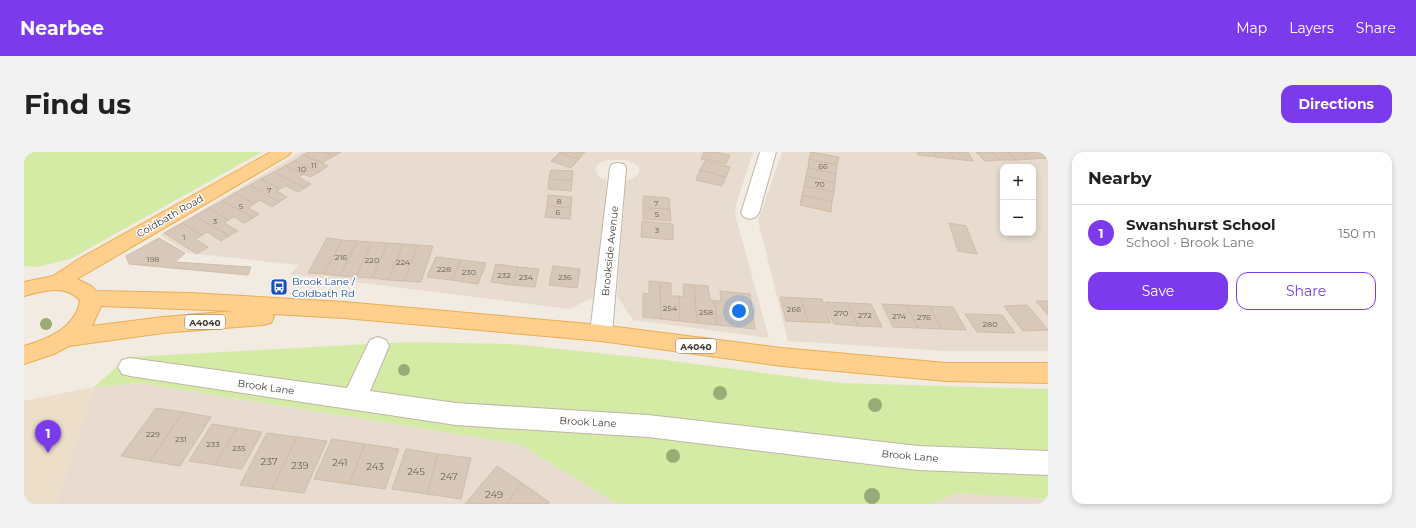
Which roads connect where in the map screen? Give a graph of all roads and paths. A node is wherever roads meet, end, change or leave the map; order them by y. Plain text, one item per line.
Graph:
1 (283, 152) edge
2 (768, 152) edge
3 (618, 168) dead end
4 (750, 213) dead end
5 (58, 282) junction
6 (24, 289) edge
7 (91, 298) junction
8 (344, 310) junction
9 (601, 333) junction
10 (67, 338) junction
11 (378, 346) dead end
12 (24, 355) edge
13 (130, 367) dead end
14 (1048, 373) edge
15 (354, 400) junction
16 (1048, 463) edge

1 - 5 main road, Coldbath Road
2 - 4 street
3 - 9 street, Brookside Avenue
5 - 6 main road
5 - 7 main road
7 - 8 main road, A4040
7 - 10 main road
8 - 9 main road, A4040
8 - 10 main road, A4040
9 - 14 main road, A4040
10 - 12 main road
11 - 15 street
13 - 15 street, Brook Lane
15 - 16 street, Brook Lane

